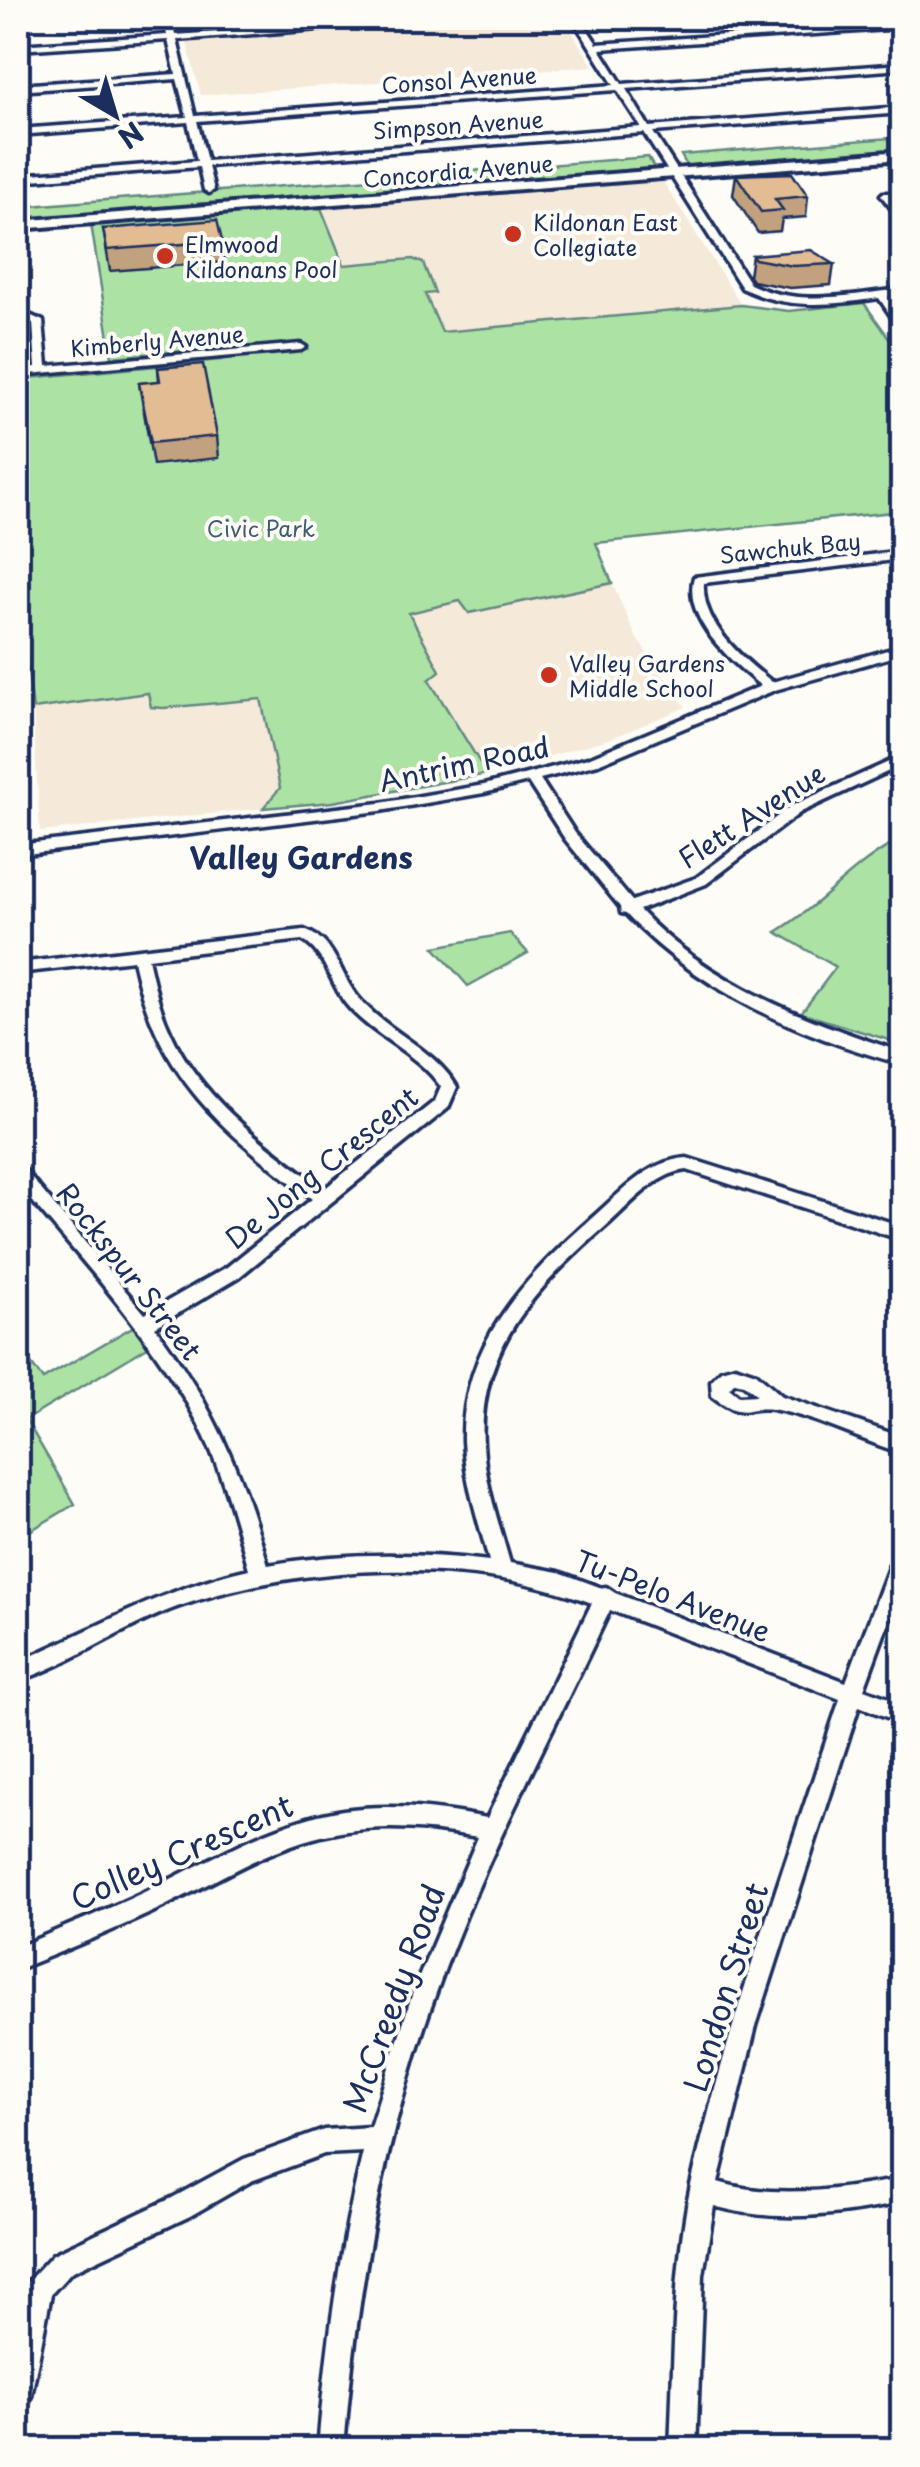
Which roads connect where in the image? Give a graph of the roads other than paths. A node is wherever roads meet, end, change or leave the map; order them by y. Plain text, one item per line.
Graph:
1 (167, 18) edge
2 (456, 18) edge
3 (576, 18) edge
4 (902, 25) edge
5 (170, 37) junction
6 (594, 47) junction
7 (18, 48) edge
8 (902, 66) edge
9 (180, 76) junction
10 (620, 87) junction
11 (18, 88) edge
12 (902, 110) edge
13 (191, 119) junction
14 (646, 130) junction
15 (18, 132) edge
16 (902, 155) edge
17 (202, 164) junction
18 (675, 173) junction
19 (18, 178) edge
20 (209, 190) dead end
21 (886, 195) dead end
22 (902, 216) edge
23 (18, 225) edge
24 (902, 292) edge
25 (881, 294) junction
26 (18, 313) edge
27 (902, 324) edge
28 (301, 347) dead end
29 (42, 370) junction
30 (18, 372) edge
31 (902, 555) edge
32 (902, 650) edge
33 (770, 687) junction
34 (902, 760) edge
35 (532, 778) junction
36 (18, 850) edge
37 (626, 910) junction
38 (139, 953) junction
39 (18, 968) edge
40 (902, 1058) edge
41 (18, 1173) edge
42 (326, 1200) junction
43 (902, 1233) edge
44 (144, 1324) junction
45 (775, 1401) dead end
46 (902, 1445) edge
47 (902, 1559) edge
48 (501, 1569) junction
49 (260, 1572) junction
50 (606, 1596) junction
51 (18, 1672) edge
52 (852, 1694) junction
53 (902, 1713) edge
54 (492, 1829) junction
55 (18, 1958) edge
56 (378, 2139) junction
57 (702, 2190) junction
58 (902, 2191) edge
59 (18, 2396) edge
60 (331, 2450) edge
61 (682, 2450) edge

1 - 5 street
2 - 5 street
3 - 6 street
4 - 6 street
5 - 7 street
5 - 9 street
6 - 10 street
8 - 10 street, Consol Avenue
9 - 11 street
9 - 13 street
10 - 13 street, Consol Avenue
10 - 14 street
12 - 14 street, Simpson Avenue
13 - 15 street, Consol Avenue
13 - 17 street
14 - 17 street, Simpson Avenue
14 - 18 street
16 - 18 main road, Concordia Avenue
17 - 19 street, Simpson Avenue
17 - 20 street
18 - 23 main road, Concordia Avenue
18 - 25 street
21 - 22 street
24 - 25 street
25 - 27 street
26 - 29 street
28 - 29 street, Kimberly Avenue
29 - 30 street, Kimberly Avenue
31 - 33 street, Sawchuk Bay
32 - 33 street, Antrim Road
33 - 35 street, Antrim Road
34 - 37 street, Flett Avenue
35 - 36 street, Antrim Road
35 - 37 street
37 - 40 street
38 - 39 street, De Jong Crescent
38 - 42 street
38 - 42 street, De Jong Crescent
41 - 44 street, Rockspur Street
42 - 44 street, De Jong Crescent
43 - 48 street
44 - 49 street, Rockspur Street
45 - 46 street
47 - 52 street, London Street
48 - 49 street, Tu-Pelo Avenue
48 - 50 street, Tu-Pelo Avenue
49 - 51 street, Tu-Pelo Avenue
50 - 52 street, Tu-Pelo Avenue
50 - 54 street, McCreedy Road
52 - 53 street, Tu-Pelo Avenue
52 - 57 street, London Street
54 - 55 street, Colley Crescent
54 - 56 street, McCreedy Road
56 - 59 street
56 - 60 street, McCreedy Road
57 - 58 street
57 - 61 street, London Street

